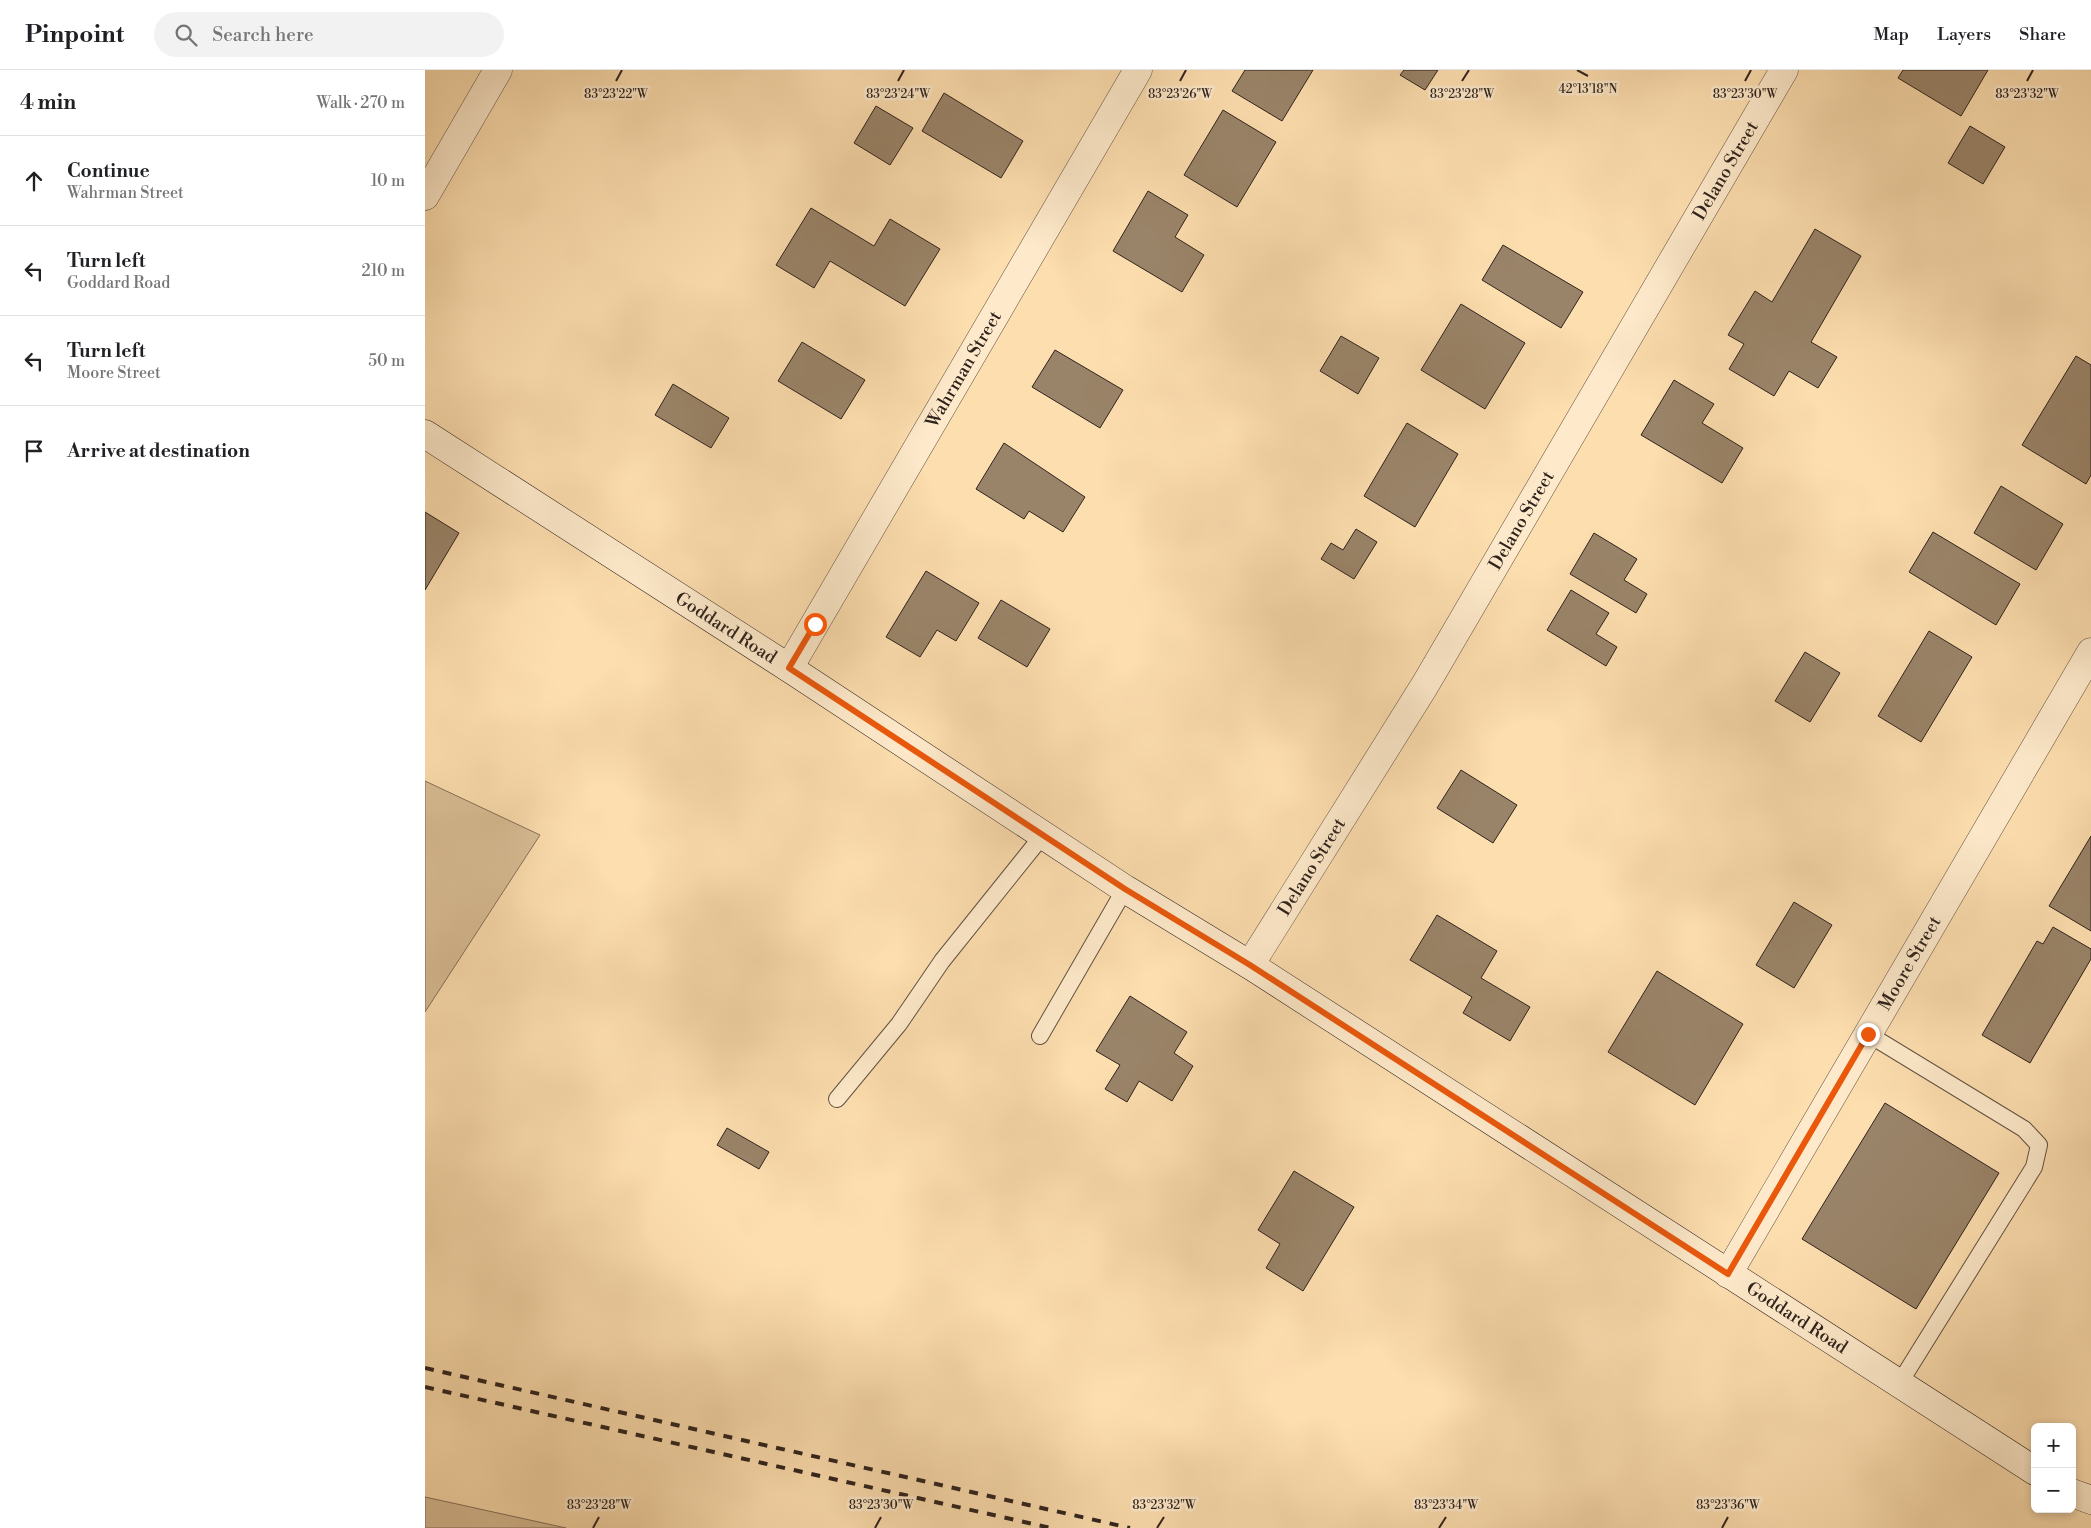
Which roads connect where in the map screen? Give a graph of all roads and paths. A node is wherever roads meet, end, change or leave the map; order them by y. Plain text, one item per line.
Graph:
1 (498, 70) edge
2 (1138, 70) edge
3 (1785, 70) edge
4 (425, 196) edge
5 (425, 434) edge
6 (2091, 652) edge
7 (789, 668) junction
8 (1043, 835) junction
9 (1125, 889) junction
10 (1250, 965) junction
11 (1868, 1034) junction
12 (1040, 1036) dead end
13 (837, 1099) dead end
14 (1728, 1274) junction
15 (1899, 1384) junction
16 (2031, 1468) edge
17 (2076, 1494) edge
18 (2091, 1500) edge

1 - 4 street
2 - 7 street, Wahrman Street
3 - 10 street, Delano Street
5 - 7 street, Goddard Road
6 - 11 street, Moore Street
7 - 8 street, Goddard Road
8 - 9 street, Goddard Road
8 - 13 lane
9 - 10 street, Goddard Road
9 - 12 lane
10 - 14 street, Goddard Road
11 - 14 street, Moore Street
11 - 15 lane
14 - 15 street, Goddard Road
15 - 16 street, Goddard Road
17 - 18 street

